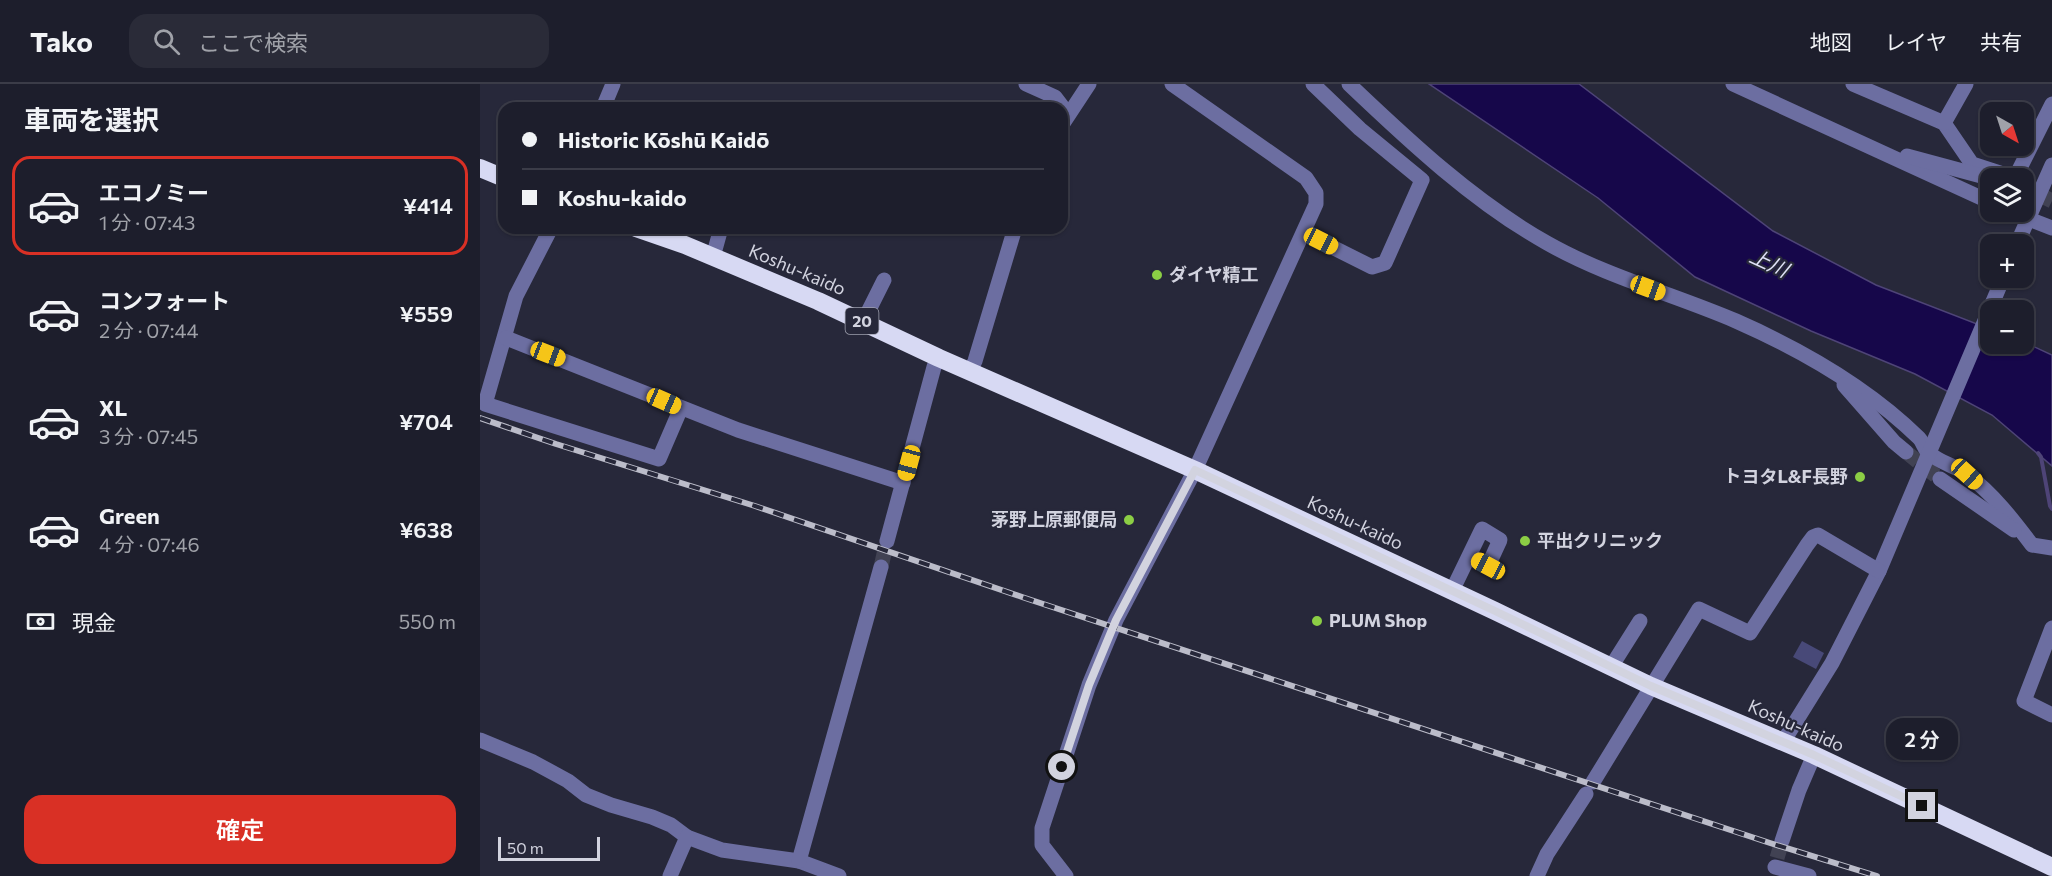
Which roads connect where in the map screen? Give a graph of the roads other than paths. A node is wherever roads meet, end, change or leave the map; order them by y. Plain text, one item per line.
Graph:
1 (614, 84) edge
2 (1026, 84) edge
3 (1089, 84) edge
4 (1173, 84) edge
5 (1313, 84) edge
6 (1349, 84) edge
7 (1733, 84) edge
8 (1966, 84) edge
9 (1862, 86) edge
10 (606, 102) edge
11 (1057, 102) edge
12 (2052, 104) edge
13 (1068, 116) edge
14 (1944, 123) junction
15 (1880, 150) junction
16 (2052, 165) edge
17 (480, 168) edge
18 (1984, 168) edge
19 (2020, 168) edge
20 (498, 176) edge
21 (1980, 176) edge
22 (1980, 197) edge
23 (2034, 205) edge
24 (2031, 222) edge
25 (2052, 228) edge
26 (1304, 233) junction
27 (548, 234) edge
28 (652, 234) edge
29 (719, 234) edge
30 (1013, 234) edge
31 (713, 257) junction
32 (884, 280) dead end
33 (1999, 288) edge
34 (862, 322) junction
35 (506, 338) junction
36 (939, 358) junction
37 (1830, 370) junction
38 (970, 372) junction
39 (681, 408) junction
40 (1930, 448) junction
41 (1906, 452) tunnel mouth
42 (1195, 470) junction
43 (1940, 479) tunnel mouth
44 (903, 483) junction
45 (887, 541) tunnel mouth
46 (2032, 545) junction
47 (2051, 549) edge
48 (1469, 556) dead end
49 (881, 567) tunnel mouth
50 (1879, 571) junction
51 (1452, 591) junction
52 (1640, 621) dead end
53 (2052, 628) edge
54 (1611, 667) junction
55 (1651, 686) junction
56 (2052, 715) edge
57 (480, 740) edge
58 (1783, 742) junction
59 (1814, 755) junction
60 (687, 837) junction
61 (1782, 840) tunnel mouth
62 (799, 861) junction
63 (1774, 867) edge
64 (2052, 867) edge
65 (670, 876) edge
66 (839, 876) edge
67 (1066, 876) edge
68 (1537, 876) edge
69 (1809, 876) edge

1 - 10 street
2 - 11 street
3 - 13 street
4 - 26 street
5 - 26 street
6 - 37 street
7 - 15 street
8 - 14 street
9 - 14 street
12 - 19 street
14 - 18 street
15 - 21 street
15 - 22 street
16 - 23 street
17 - 20 highway
24 - 25 street
26 - 42 street
27 - 35 street
28 - 31 highway, Koshu-kaido / 20
29 - 31 street
30 - 38 street
31 - 34 highway, Koshu-kaido / 20
32 - 34 street
33 - 40 street
34 - 36 highway, Koshu-kaido / 20
35 - 39 street
35 - 39 street
36 - 38 highway, Koshu-kaido / 20
36 - 44 street
37 - 40 street
37 - 41 street
38 - 42 highway, Koshu-kaido / 20
39 - 44 street
40 - 46 street
40 - 50 street
42 - 51 highway, Koshu-kaido / 20
42 - 67 street
43 - 46 street
44 - 45 street
46 - 47 street
48 - 51 street
49 - 62 street
50 - 55 street
50 - 58 street
51 - 54 highway, Koshu-kaido / 20
52 - 54 street
53 - 56 street
54 - 55 highway, Koshu-kaido / 20
55 - 58 highway, Koshu-kaido / 20
55 - 68 street
57 - 60 street
58 - 59 highway, Koshu-kaido / 20
59 - 61 street
59 - 64 highway, Koshu-kaido / 20
60 - 62 street
60 - 65 street
62 - 66 street
63 - 69 street

